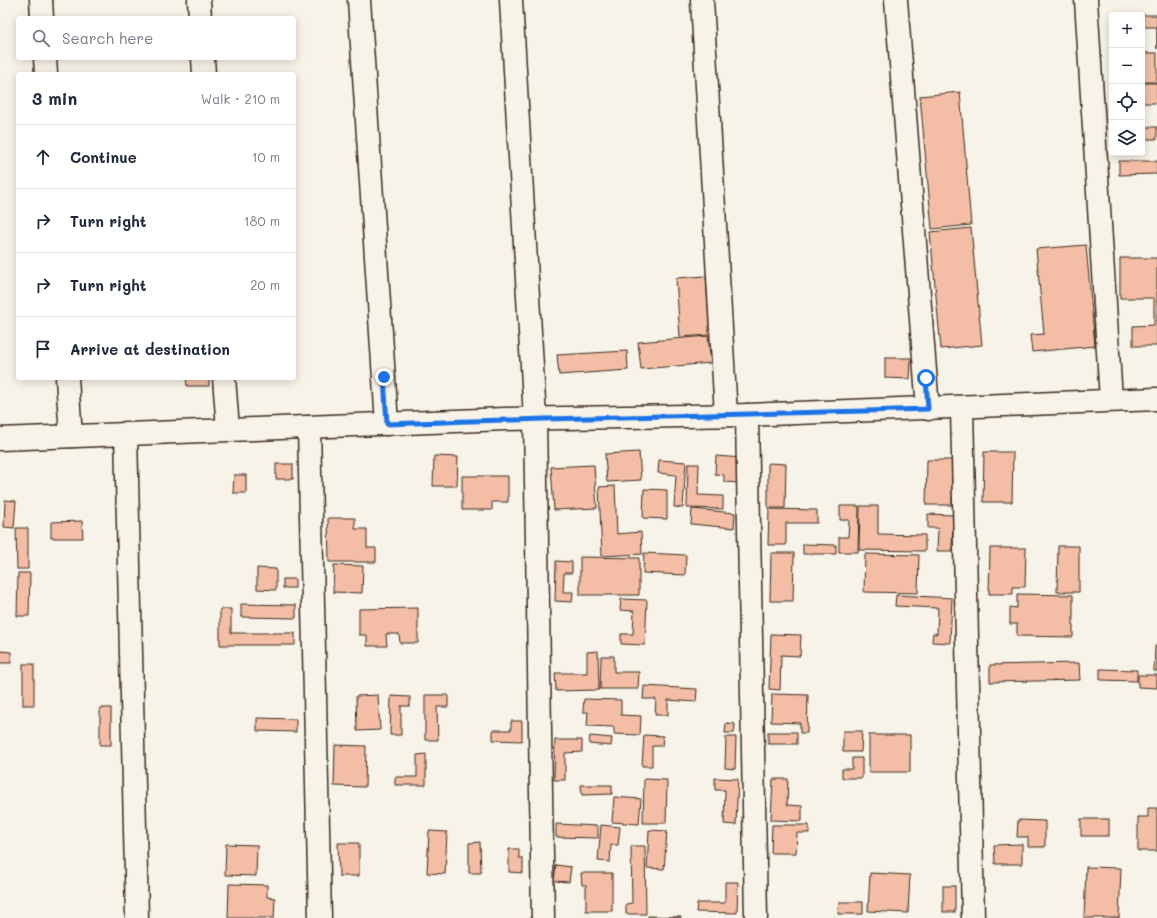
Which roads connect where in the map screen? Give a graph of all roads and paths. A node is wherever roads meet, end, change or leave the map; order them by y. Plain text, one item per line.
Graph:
1 (41, 0) edge
2 (199, 0) edge
3 (359, 0) edge
4 (511, 0) edge
5 (702, 0) edge
6 (896, 0) edge
7 (1086, 0) edge
8 (42, 16) edge
9 (200, 16) edge
10 (45, 60) edge
11 (203, 60) edge
12 (46, 72) edge
13 (204, 72) edge
14 (67, 380) edge
15 (224, 380) edge
16 (1157, 399) edge
17 (1111, 400) junction
18 (962, 408) junction
19 (928, 409) junction
20 (736, 415) junction
21 (535, 419) junction
22 (387, 424) junction
23 (309, 427) junction
24 (228, 430) junction
25 (126, 433) junction
26 (71, 436) junction
27 (0, 439) edge
28 (137, 918) edge
29 (320, 918) edge
30 (543, 918) edge
31 (756, 918) edge
32 (973, 918) edge

1 - 8 street
2 - 9 street
3 - 22 street
4 - 21 street
5 - 20 street
6 - 19 street
7 - 17 street
10 - 12 street
11 - 13 street
14 - 26 street
15 - 24 street
16 - 17 street
17 - 18 street
18 - 19 street
18 - 32 street
19 - 20 street
20 - 21 street
20 - 31 street
21 - 22 street
21 - 30 street
22 - 23 street
23 - 24 street
23 - 29 street
24 - 25 street
25 - 26 street
25 - 28 street
26 - 27 street

